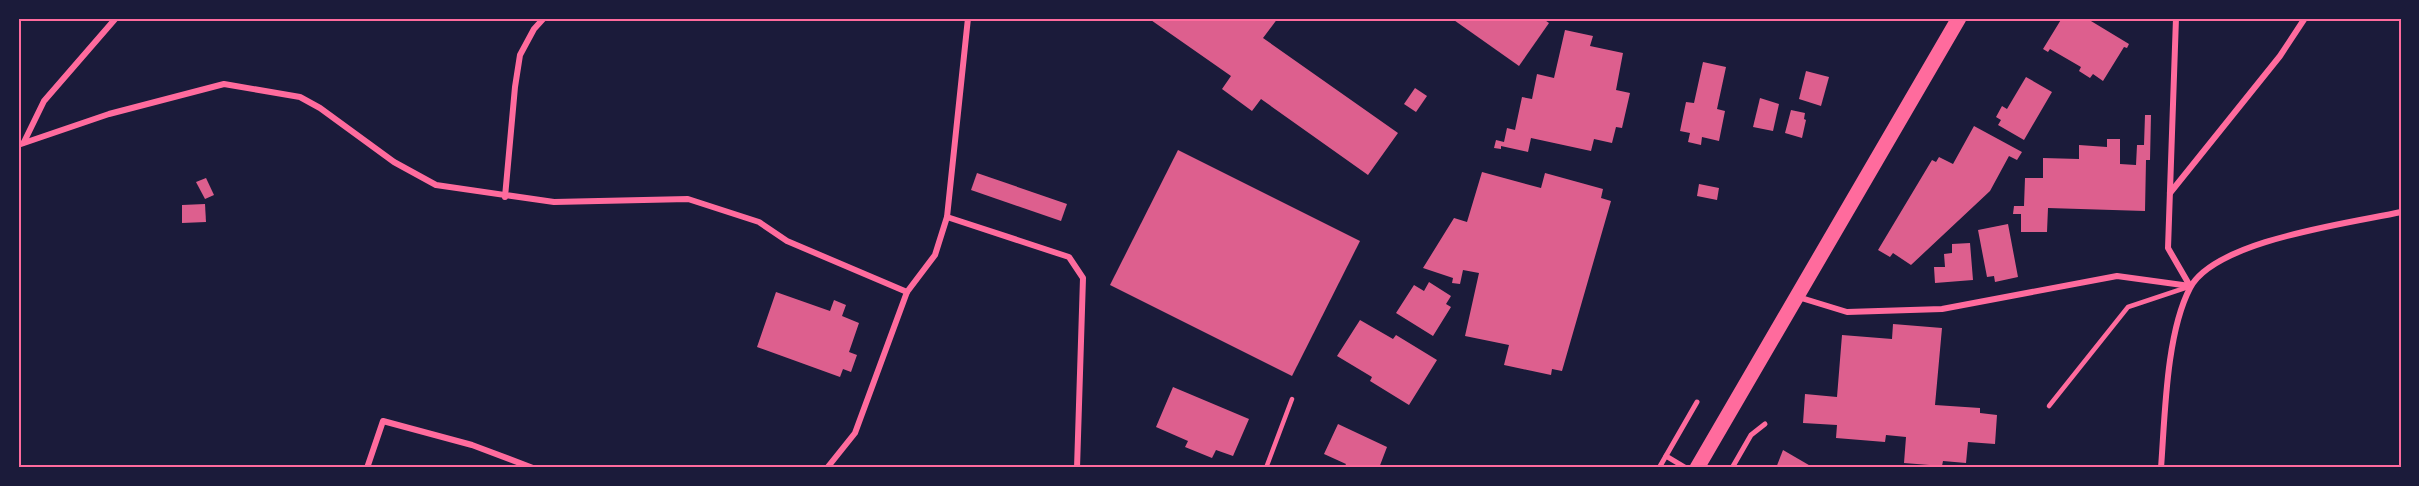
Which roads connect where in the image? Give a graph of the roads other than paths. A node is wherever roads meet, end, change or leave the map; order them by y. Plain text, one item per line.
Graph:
1 (116, 18) edge
2 (544, 18) edge
3 (968, 18) edge
4 (1959, 18) edge
5 (2176, 18) edge
6 (2305, 18) edge
7 (21, 144) edge
8 (2169, 194) junction
9 (505, 197) junction
10 (2401, 212) edge
11 (947, 217) junction
12 (2190, 286) junction
13 (908, 292) junction
14 (1798, 297) junction
15 (1292, 399) dead end
16 (1697, 402) dead end
17 (2049, 406) dead end
18 (1765, 424) dead end
19 (1665, 456) junction
20 (367, 468) edge
21 (533, 468) edge
22 (827, 468) edge
23 (1077, 468) edge
24 (1266, 468) edge
25 (1659, 468) edge
26 (1686, 468) edge
27 (1697, 468) edge
28 (1732, 468) edge
29 (2161, 468) edge

1 - 7 street
2 - 9 street
3 - 11 street
4 - 14 main road
5 - 8 street
6 - 8 street
7 - 9 street
8 - 12 street
9 - 13 street
10 - 12 street
11 - 13 street
11 - 23 street
12 - 14 street
12 - 17 lane
12 - 29 street
13 - 22 street
14 - 27 main road
15 - 24 lane
16 - 19 street
18 - 28 street
19 - 25 street
19 - 26 street
20 - 21 street

